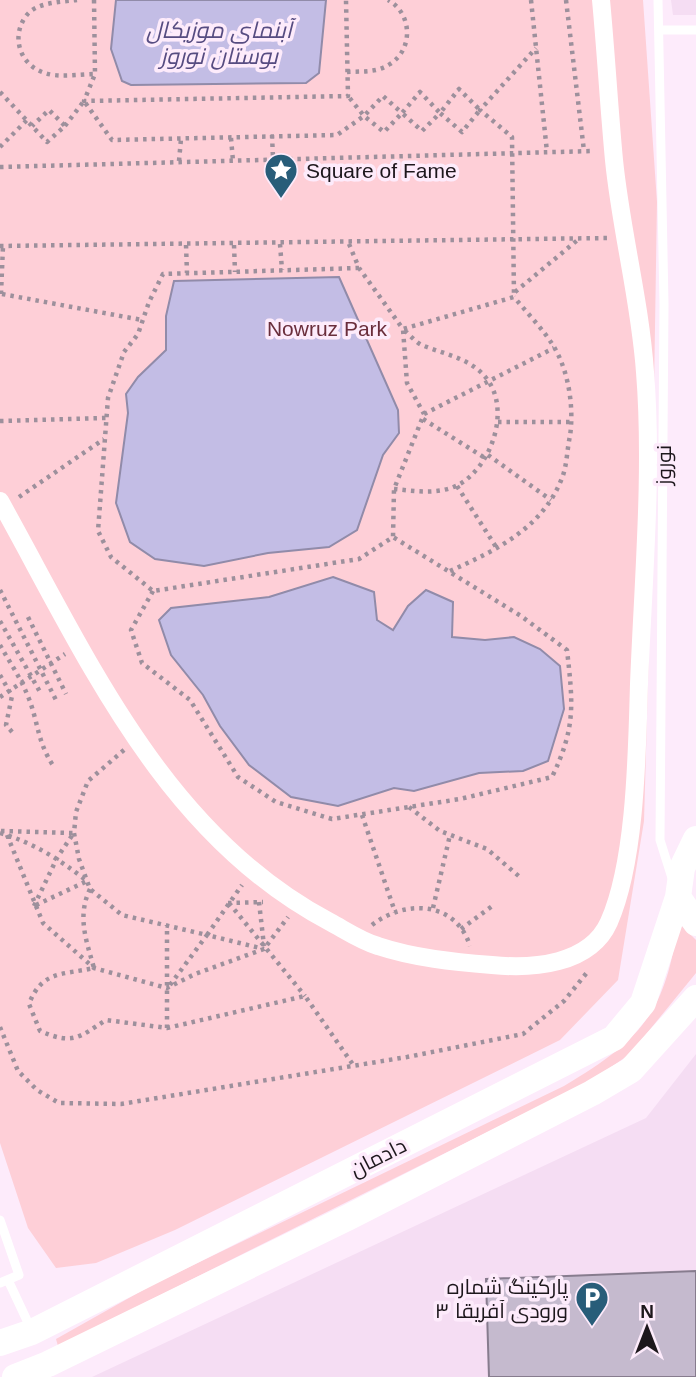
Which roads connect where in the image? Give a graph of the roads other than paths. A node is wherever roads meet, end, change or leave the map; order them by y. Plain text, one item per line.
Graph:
1 (601, 0) edge
2 (658, 0) edge
3 (660, 30) junction
4 (696, 30) edge
5 (2, 505) edge
6 (696, 839) edge
7 (678, 898) junction
8 (696, 923) edge
9 (696, 998) edge
10 (0, 1220) edge
11 (4, 1282) edge
12 (32, 1332) junction
13 (0, 1343) edge
14 (15, 1377) edge

1 - 5 street
2 - 3 lane, نوروز
3 - 4 lane
3 - 7 lane, نوروز
6 - 7 street, دادمان
7 - 8 street
7 - 12 street, دادمان
9 - 14 street, دادمان
10 - 11 lane
11 - 12 lane
12 - 13 street, دادمان

